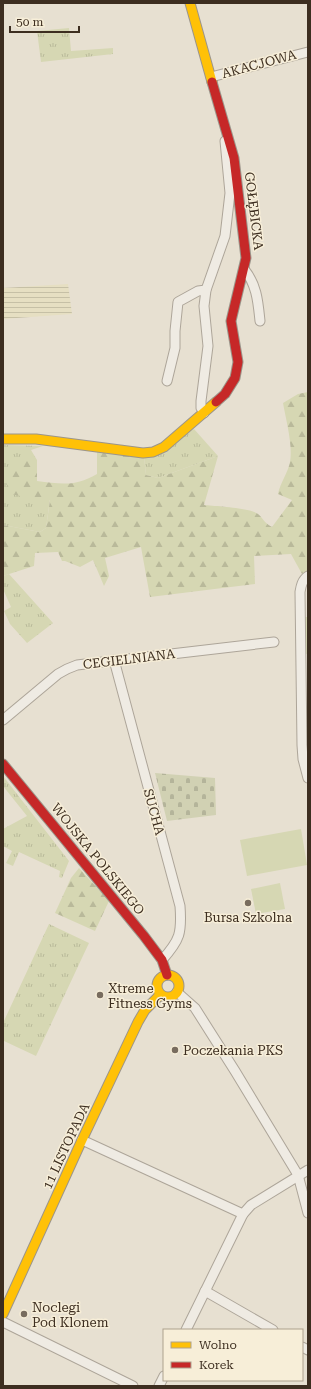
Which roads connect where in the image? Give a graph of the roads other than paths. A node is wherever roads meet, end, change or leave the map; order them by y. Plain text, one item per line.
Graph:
1 (190, 3) edge
2 (308, 52) edge
3 (211, 77) junction
4 (224, 123) junction
5 (244, 269) junction
6 (206, 290) junction
7 (260, 321) dead end
8 (167, 381) dead end
9 (204, 413) junction
10 (3, 439) edge
11 (308, 576) edge
12 (274, 642) dead end
13 (114, 660) junction
14 (3, 720) edge
15 (3, 764) edge
16 (308, 778) edge
17 (162, 960) junction
18 (167, 975) junction
19 (177, 992) junction
20 (160, 994) junction
21 (82, 1140) junction
22 (308, 1170) edge
23 (298, 1176) junction
24 (308, 1213) edge
25 (243, 1214) junction
26 (205, 1291) junction
27 (3, 1314) edge
28 (3, 1322) edge
29 (186, 1329) edge
30 (271, 1329) edge
31 (133, 1386) edge

1 - 3 street, GOŁĘBICKA
2 - 3 street, AKACJOWA
3 - 4 street, GOŁĘBICKA
4 - 5 street, GOŁĘBICKA
4 - 6 street
5 - 7 street
5 - 9 street, GOŁĘBICKA
6 - 8 street
6 - 9 street
9 - 10 street, GOŁĘBICKA
11 - 16 street
12 - 13 street, CEGIELNIANA
13 - 14 street, CEGIELNIANA
13 - 17 street, SUCHA
15 - 17 street, WOJSKA POLSKIEGO
17 - 18 street, WOJSKA POLSKIEGO
18 - 19 street
18 - 20 street
19 - 20 street
19 - 23 street
20 - 21 street, 11 LISTOPADA
21 - 25 street
21 - 27 street, 11 LISTOPADA
22 - 23 street
23 - 24 street
23 - 25 street
25 - 26 street
26 - 29 street
26 - 30 street
28 - 31 street

